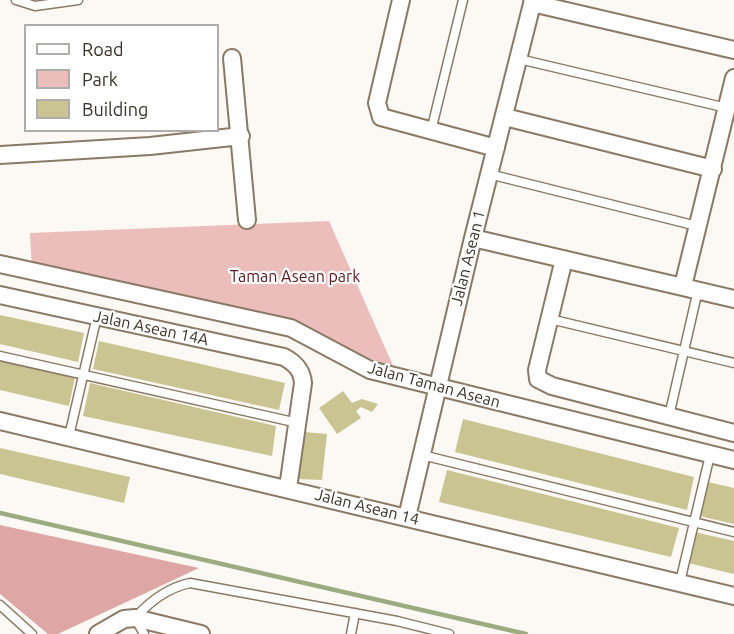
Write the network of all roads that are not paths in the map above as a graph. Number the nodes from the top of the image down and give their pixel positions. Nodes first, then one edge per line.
1 (16, 0) edge
2 (78, 0) edge
3 (401, 0) edge
4 (463, 0) edge
5 (533, 1) edge
6 (734, 50) edge
7 (232, 58) dead end
8 (519, 59) junction
9 (734, 78) edge
10 (727, 108) junction
11 (505, 117) junction
12 (431, 131) junction
13 (241, 136) junction
14 (496, 148) junction
15 (0, 155) edge
16 (712, 169) junction
17 (489, 174) junction
18 (247, 220) dead end
19 (697, 226) junction
20 (473, 238) junction
21 (564, 259) junction
22 (0, 264) edge
23 (690, 287) junction
24 (0, 295) edge
25 (734, 299) edge
26 (97, 316) junction
27 (550, 319) junction
28 (685, 350) junction
29 (0, 356) edge
30 (734, 363) edge
31 (83, 373) junction
32 (437, 387) junction
33 (669, 416) junction
34 (0, 420) edge
35 (299, 423) junction
36 (734, 433) edge
37 (69, 436) junction
38 (422, 455) junction
39 (710, 455) junction
40 (734, 460) edge
41 (288, 488) junction
42 (407, 518) junction
43 (694, 523) junction
44 (734, 532) edge
45 (680, 582) junction
46 (734, 596) edge
47 (0, 605) edge
48 (355, 613) junction
49 (135, 618) junction
50 (32, 634) edge
51 (98, 634) edge
52 (144, 634) edge
53 (201, 634) edge
54 (351, 634) edge
55 (449, 634) edge

1 - 2 lane
3 - 12 street
4 - 12 lane
5 - 6 street
5 - 8 street, Jalan Asean 1
7 - 13 street
8 - 10 lane
8 - 11 street, Jalan Asean 1
9 - 10 street
10 - 16 street
11 - 14 street, Jalan Asean 1
11 - 16 street
12 - 14 street
13 - 15 street
13 - 18 street
14 - 17 street, Jalan Asean 1
16 - 19 street
17 - 19 lane
17 - 20 street, Jalan Asean 1
19 - 23 street
20 - 21 street
20 - 32 street, Jalan Asean 1
21 - 23 street
21 - 27 street
22 - 32 street, Jalan Taman Asean
23 - 25 street
23 - 28 lane
24 - 26 street, Jalan Asean 14A
26 - 31 lane
26 - 35 street, Jalan Asean 14A
27 - 28 lane
27 - 33 street
28 - 30 lane
28 - 33 lane
29 - 31 lane
31 - 35 lane
31 - 37 lane
32 - 38 street, Jalan Asean 1
32 - 39 street, Jalan Taman Asean
33 - 36 street
34 - 37 street, Jalan Asean 14
35 - 41 street
37 - 41 street, Jalan Asean 14
38 - 42 street, Jalan Asean 1
38 - 43 lane
39 - 40 street, Jalan Taman Asean
39 - 43 lane
41 - 42 street, Jalan Asean 14
42 - 45 street, Jalan Asean 14
43 - 44 lane
43 - 45 lane
45 - 46 street, Jalan Asean 14
47 - 50 lane
48 - 49 lane
48 - 54 lane
48 - 55 lane
49 - 51 street
49 - 52 lane
49 - 53 street

